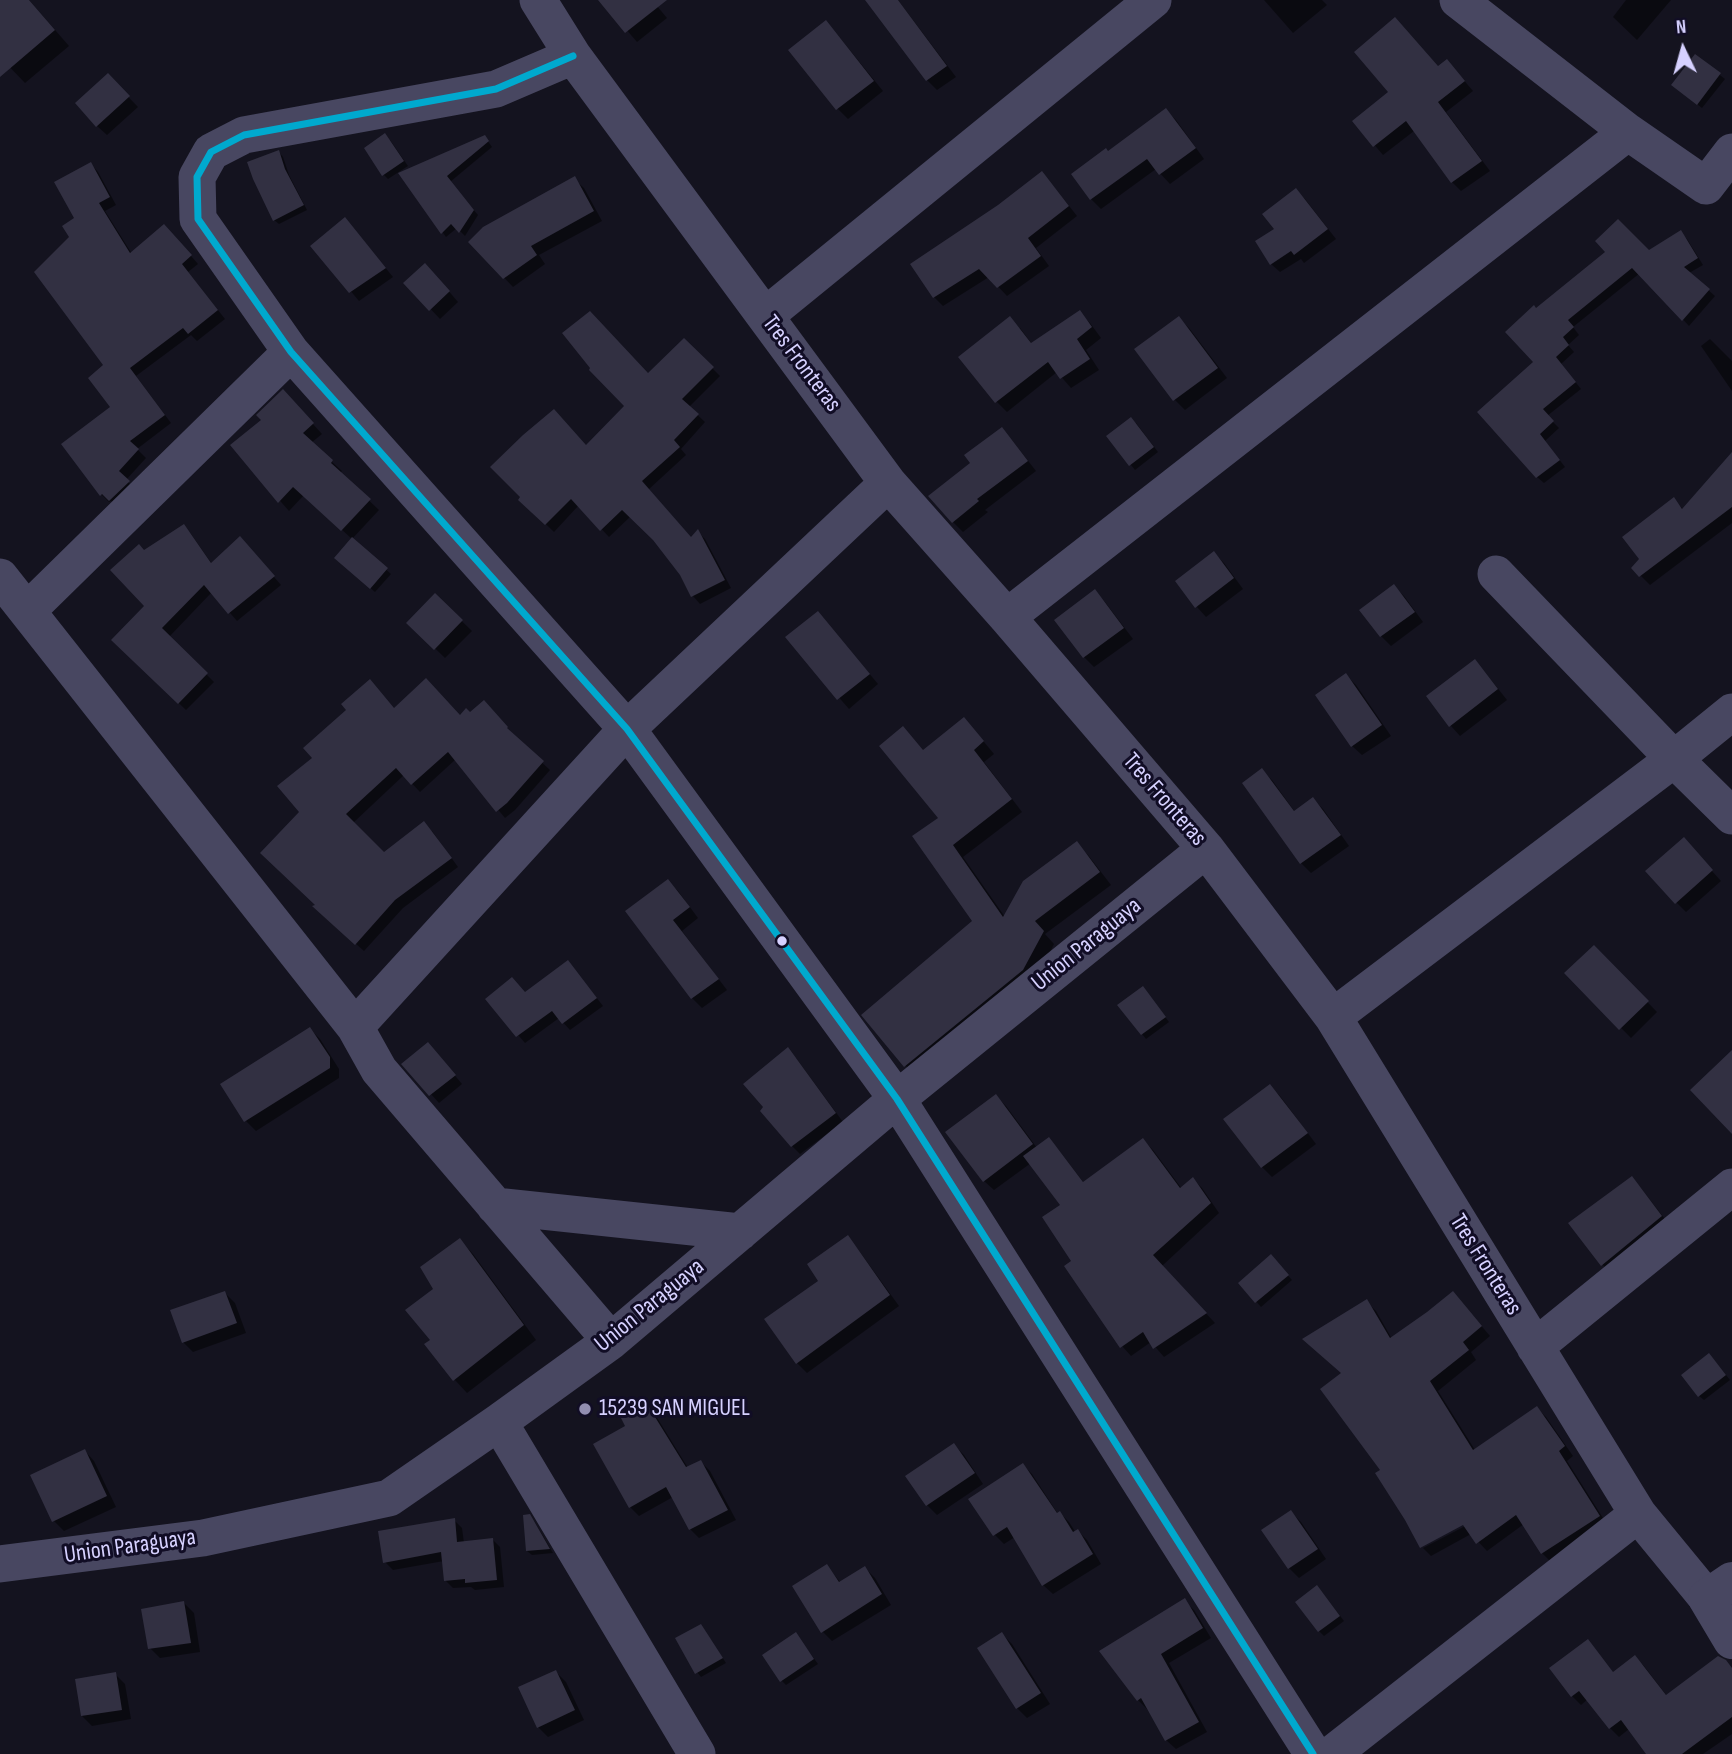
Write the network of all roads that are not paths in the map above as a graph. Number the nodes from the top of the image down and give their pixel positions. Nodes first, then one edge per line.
1 (538, 0) edge
2 (1153, 0) edge
3 (1458, 0) edge
4 (573, 56) junction
5 (1628, 132) junction
6 (1732, 152) edge
7 (765, 316) junction
8 (291, 352) junction
9 (888, 483) junction
10 (1496, 574) dead end
11 (0, 577) edge
12 (27, 611) junction
13 (1007, 617) junction
14 (1732, 712) edge
15 (627, 729) junction
16 (1674, 759) junction
17 (1732, 816) edge
18 (1206, 849) junction
19 (1333, 1017) junction
20 (355, 1027) junction
21 (897, 1099) junction
22 (1732, 1188) edge
23 (495, 1206) junction
24 (740, 1232) junction
25 (611, 1341) junction
26 (1535, 1347) junction
27 (499, 1422) junction
28 (1638, 1514) junction
29 (0, 1564) edge
30 (1720, 1590) edge
31 (1732, 1640) edge
32 (697, 1754) edge
33 (1313, 1754) edge
34 (1332, 1754) edge

1 - 4 street, Tres Fronteras
2 - 7 street
3 - 5 street
4 - 7 street, Tres Fronteras
4 - 8 street
5 - 6 street
5 - 13 street
7 - 9 street, Tres Fronteras
8 - 12 street
8 - 15 street
9 - 13 street, Tres Fronteras
9 - 15 street
10 - 16 street
11 - 12 street
12 - 20 street
13 - 18 street, Tres Fronteras
14 - 16 street
15 - 20 street
15 - 21 street
16 - 17 street
16 - 19 street
18 - 19 street, Tres Fronteras
18 - 21 street, Union Paraguaya
19 - 26 street, Tres Fronteras
20 - 23 street
21 - 24 street, Union Paraguaya
21 - 33 street
22 - 26 street
23 - 24 street
23 - 25 street
24 - 25 street, Union Paraguaya
25 - 27 street, Union Paraguaya
26 - 28 street, Tres Fronteras
27 - 29 street, Union Paraguaya
27 - 32 street
28 - 30 street, Tres Fronteras
28 - 34 street
30 - 31 street, Tres Fronteras

